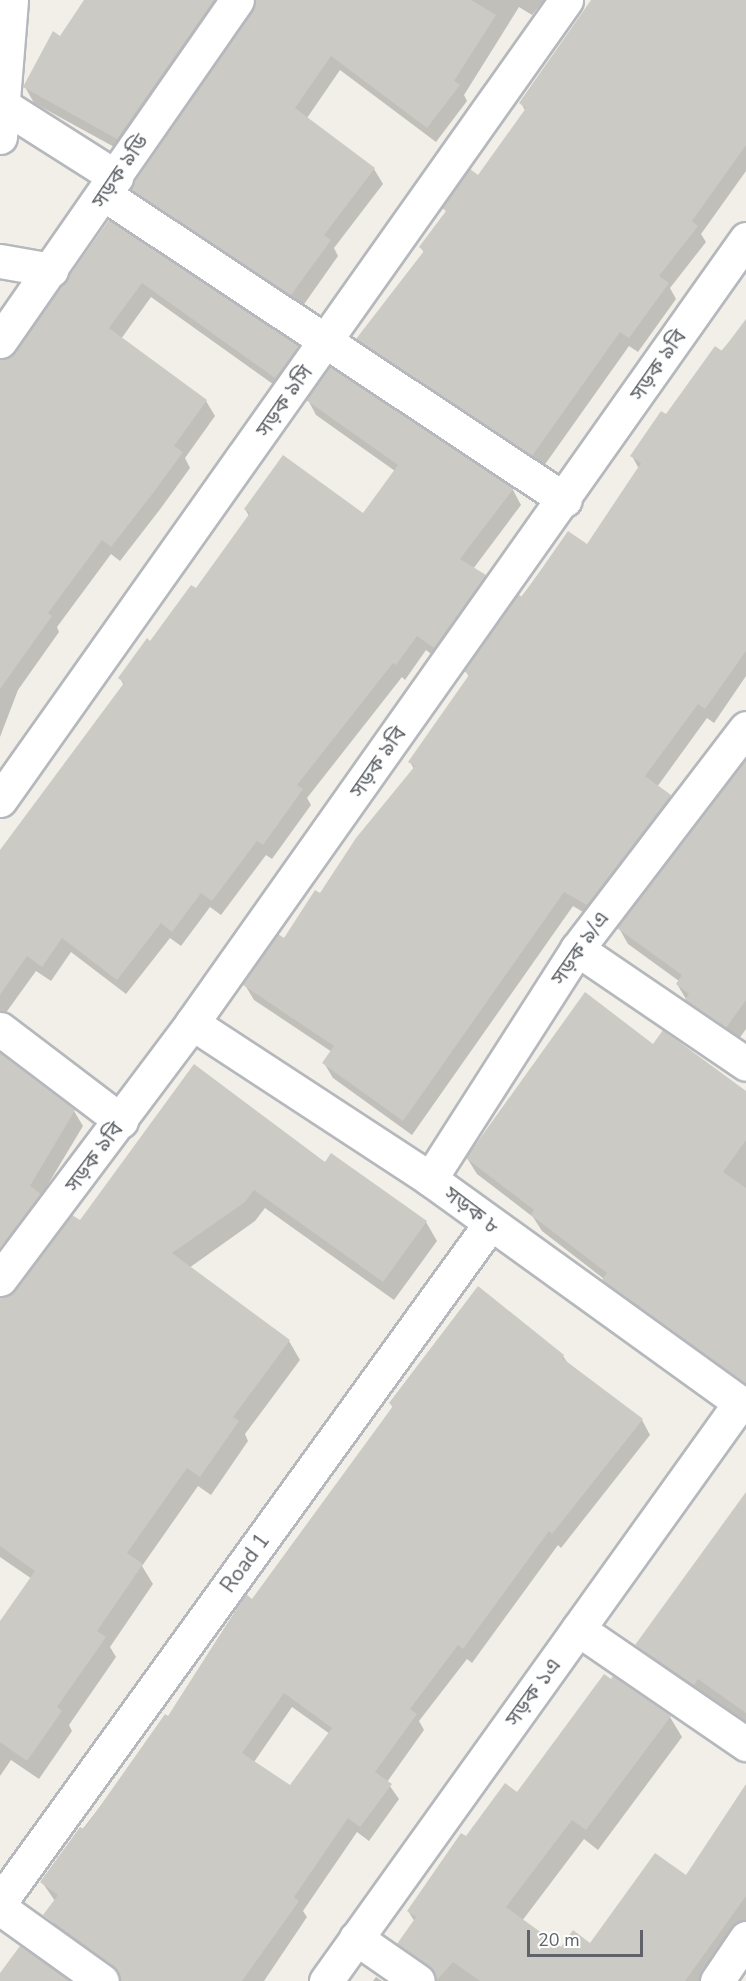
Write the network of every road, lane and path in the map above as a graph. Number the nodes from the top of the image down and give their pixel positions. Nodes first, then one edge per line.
1 (11, 0) edge
2 (237, 0) edge
3 (566, 0) edge
4 (2, 122) edge
5 (110, 186) junction
6 (746, 238) edge
7 (0, 261) edge
8 (51, 270) junction
9 (327, 340) junction
10 (0, 341) edge
11 (565, 500) junction
12 (746, 728) edge
13 (0, 800) edge
14 (577, 949) junction
15 (192, 1023) junction
16 (0, 1029) edge
17 (746, 1064) edge
18 (121, 1121) junction
19 (430, 1179) junction
20 (490, 1224) junction
21 (0, 1279) edge
22 (743, 1405) edge
23 (578, 1629) junction
24 (746, 1744) edge
25 (0, 1902) edge
26 (0, 1908) edge
27 (356, 1938) junction
28 (746, 1938) edge
29 (102, 1981) edge
30 (326, 1981) edge
31 (418, 1981) edge
32 (717, 1981) edge

1 - 4 street
2 - 5 street, সড়ক ৯ডি
3 - 9 street, সড়ক ৯সি
4 - 5 street
5 - 8 street, সড়ক ৯ডি
5 - 9 street
6 - 11 street, সড়ক ৯বি
7 - 8 street
8 - 10 street, সড়ক ৯ডি
9 - 11 street
9 - 13 street, সড়ক ৯সি
11 - 15 street, সড়ক ৯বি
12 - 14 street, সড়ক ৯/এ
14 - 17 street
14 - 19 street, সড়ক ৯/এ
15 - 18 street, সড়ক ৯বি
15 - 19 street, সড়ক ৮
16 - 18 street
18 - 21 street, সড়ক ৯বি
19 - 20 street, সড়ক ৮
20 - 22 street, সড়ক ৮
20 - 25 street, Road 1
22 - 23 street, সড়ক ১এ
23 - 24 street
23 - 27 street, সড়ক ১এ
26 - 29 street
27 - 30 street, সড়ক ১এ
27 - 31 street
28 - 32 street

